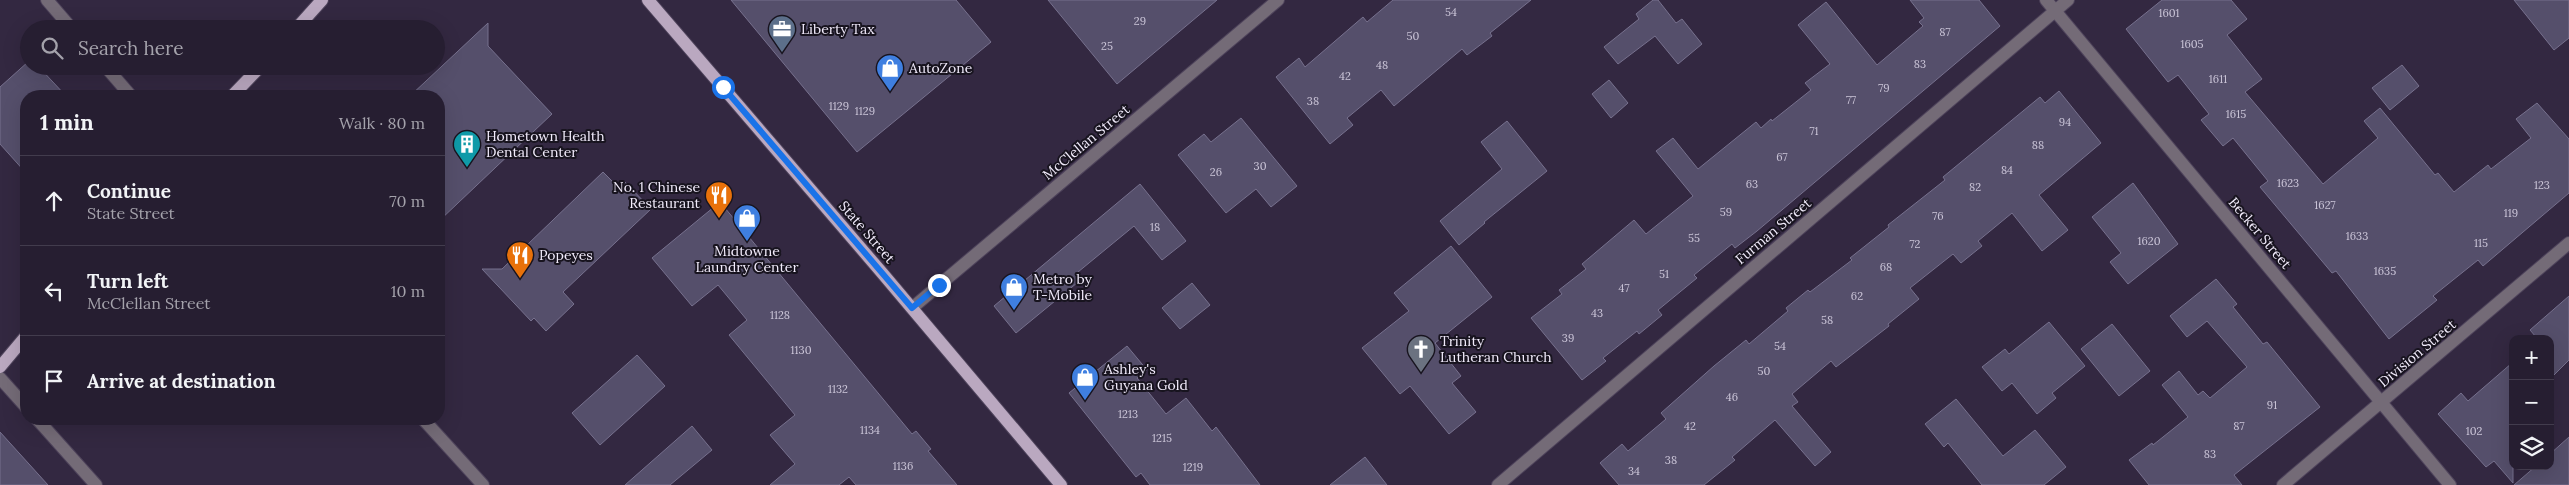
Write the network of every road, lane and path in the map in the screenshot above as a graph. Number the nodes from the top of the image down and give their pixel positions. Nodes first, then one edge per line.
1 (47, 0) edge
2 (322, 0) edge
3 (648, 0) edge
4 (1278, 0) edge
5 (2046, 0) edge
6 (2068, 0) edge
7 (2055, 11) junction
8 (64, 20) edge
9 (304, 20) edge
10 (113, 75) edge
11 (252, 75) edge
12 (126, 90) edge
13 (238, 90) edge
14 (2569, 243) edge
15 (912, 308) junction
16 (20, 343) edge
17 (0, 367) edge
18 (0, 378) edge
19 (20, 400) edge
20 (2381, 402) junction
21 (42, 425) edge
22 (428, 425) edge
23 (96, 485) edge
24 (483, 485) edge
25 (1061, 485) edge
26 (1498, 485) edge
27 (2283, 485) edge
28 (2450, 485) edge

1 - 8 street
2 - 9 main road
3 - 15 main road, State Street
4 - 15 street, McClellan Street
5 - 7 street, Becker Street
6 - 7 street, Furman Street
7 - 20 street, Becker Street
7 - 26 street, Furman Street
10 - 12 street
11 - 13 main road
14 - 20 street, Division Street
15 - 25 main road, State Street
16 - 17 main road
18 - 19 street
20 - 27 street, Division Street
20 - 28 street, Becker Street
21 - 23 street
22 - 24 street

